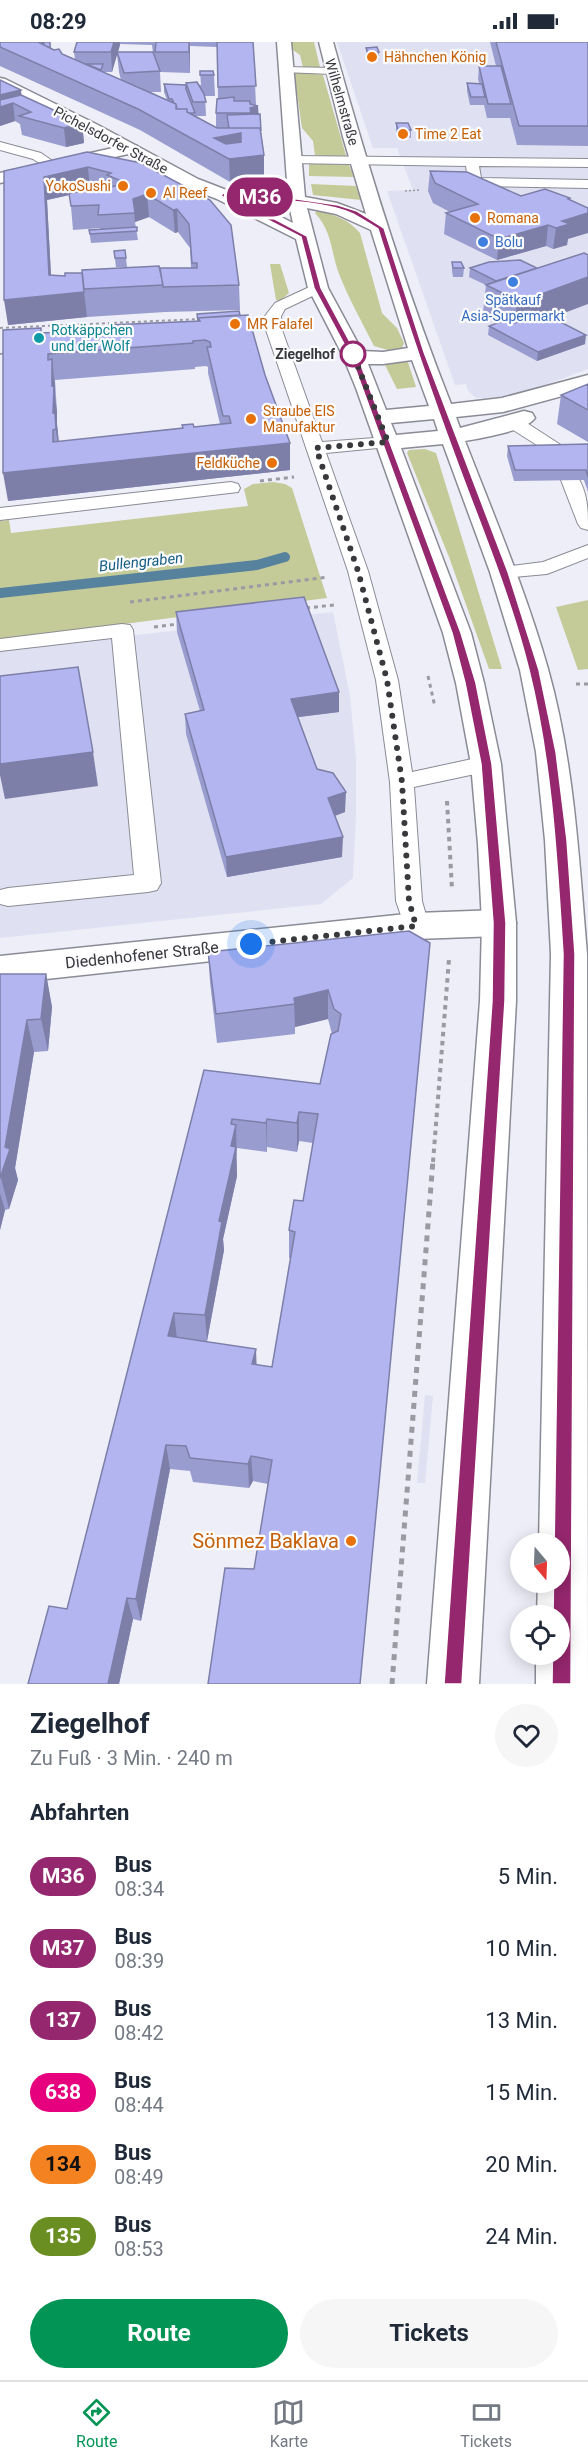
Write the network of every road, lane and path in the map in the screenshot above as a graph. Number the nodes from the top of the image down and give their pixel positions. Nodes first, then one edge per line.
1 (284, 42) edge
2 (326, 42) edge
3 (286, 70) junction
4 (332, 71) junction
5 (0, 82) edge
6 (0, 146) edge
7 (484, 147) dead end
8 (131, 149) junction
9 (294, 160) junction
10 (359, 161) junction
11 (471, 161) junction
12 (489, 161) junction
13 (588, 163) edge
14 (55, 166) junction
15 (0, 178) edge
16 (588, 184) edge
17 (223, 195) junction
18 (297, 201) junction
19 (380, 228) junction
20 (304, 236) junction
21 (318, 288) junction
22 (273, 316) junction
23 (0, 328) edge
24 (420, 352) junction
25 (12, 353) edge
26 (0, 354) edge
27 (355, 357) junction
28 (588, 382) edge
29 (588, 388) edge
30 (444, 413) junction
31 (378, 418) junction
32 (513, 422) junction
33 (453, 438) junction
34 (388, 442) junction
35 (316, 448) junction
36 (560, 455) edge
37 (297, 476) dead end
38 (570, 480) edge
39 (231, 488) joint
40 (0, 514) edge
41 (588, 524) edge
42 (588, 551) edge
43 (503, 572) junction
44 (328, 577) dead end
45 (129, 602) dead end
46 (335, 605) dead end
47 (299, 609) edge
48 (181, 623) edge
49 (122, 630) junction
50 (0, 645) edge
51 (426, 666) dead end
52 (576, 684) dead end
53 (588, 684) edge
54 (436, 711) dead end
55 (486, 764) junction
56 (402, 782) junction
57 (446, 793) dead end
58 (451, 872) dead end
59 (8, 897) dead end
60 (500, 923) junction
61 (416, 926) junction
62 (448, 965) dead end
63 (0, 970) edge
64 (392, 1684) edge
65 (453, 1684) edge
66 (562, 1684) edge

1 - 3 main road
2 - 4 main road, Wilhelmstraße
3 - 4 lane
3 - 9 main road
4 - 10 main road, Wilhelmstraße
5 - 8 main road, Pichelsdorfer Straße
6 - 14 lane
7 - 12 lane
8 - 14 main road
8 - 17 main road, Pichelsdorfer Straße
9 - 10 lane, Wilhelmstraße
9 - 18 main road
10 - 11 lane
10 - 19 main road, Wilhelmstraße
11 - 12 lane
11 - 16 lane
12 - 13 lane
14 - 15 main road
17 - 18 main road, Pichelsdorfer Straße
17 - 20 main road, Pichelsdorfer Straße
18 - 19 main road, Pichelsdorfer Straße
18 - 20 main road
19 - 24 main road, Wilhelmstraße
20 - 21 main road
21 - 22 lane
21 - 27 main road
22 - 23 path
22 - 35 lane
24 - 27 main road
24 - 30 main road, Wilhelmstraße
25 - 26 path
27 - 31 main road
28 - 30 main road
29 - 32 main road
30 - 31 main road
30 - 33 main road, Wilhelmstraße
31 - 34 main road
32 - 33 main road
32 - 36 lane
33 - 34 main road
33 - 43 main road, Wilhelmstraße
34 - 35 lane
34 - 55 main road
35 - 56 lane
37 - 39 path
38 - 41 lane
39 - 40 lane
42 - 43 lane
43 - 66 main road, Wilhelmstraße
44 - 45 path
46 - 47 path
48 - 49 path
49 - 50 lane
49 - 59 lane
51 - 54 path
52 - 53 path
55 - 56 lane
55 - 60 main road
56 - 61 lane
57 - 58 path
60 - 61 main road, Diedenhofener Straße
60 - 65 main road
61 - 63 main road, Diedenhofener Straße
62 - 64 path

